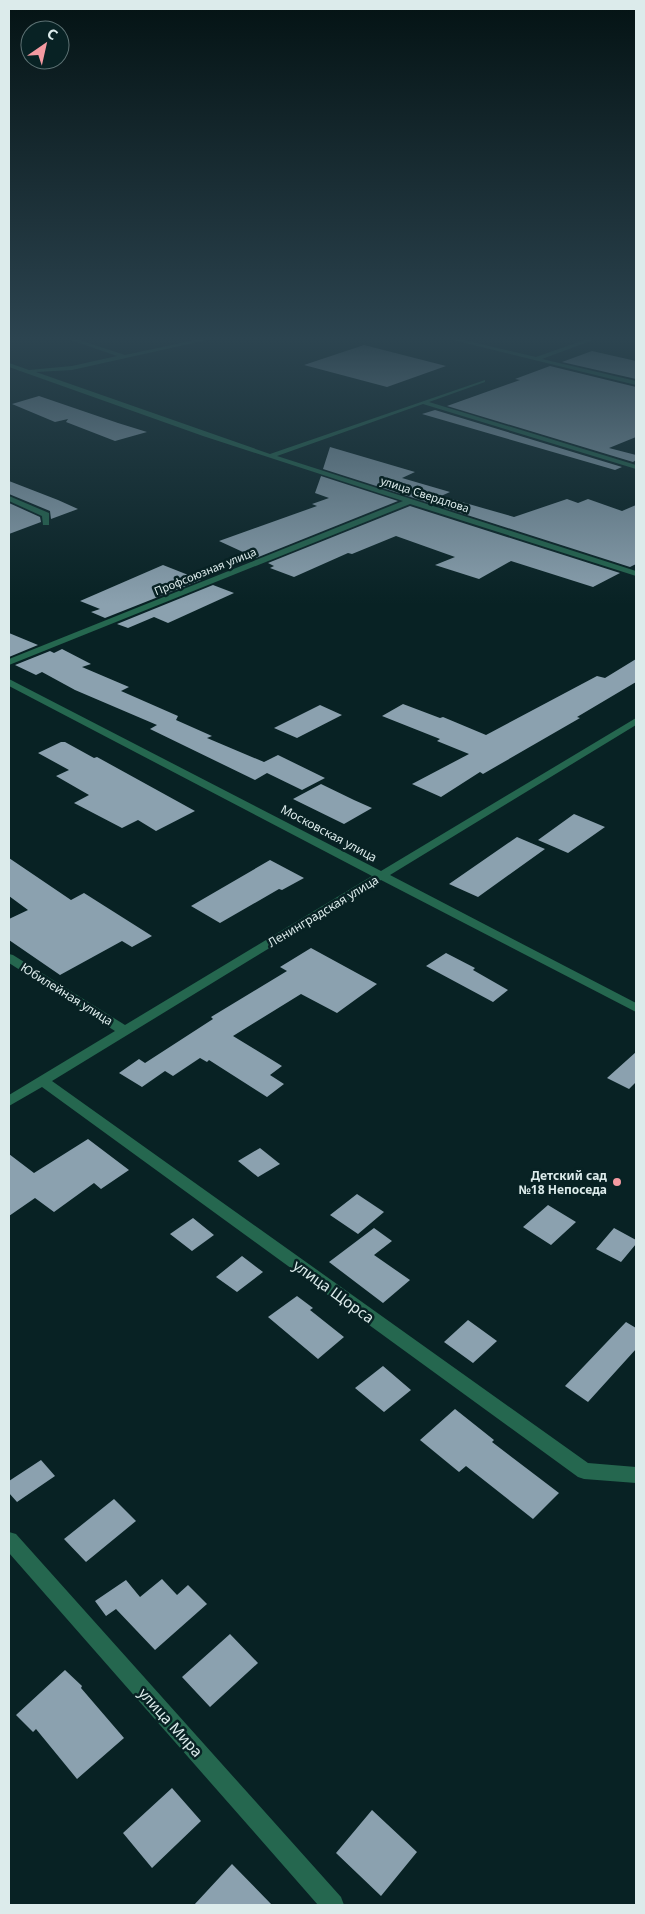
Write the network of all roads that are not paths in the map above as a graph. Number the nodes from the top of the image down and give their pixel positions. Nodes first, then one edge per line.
1 (178, 426) edge
2 (354, 426) edge
3 (502, 426) edge
4 (270, 456) junction
5 (636, 467) edge
6 (9, 498) edge
7 (410, 501) junction
8 (46, 523) dead end
9 (636, 574) edge
10 (9, 662) edge
11 (9, 682) edge
12 (636, 721) edge
13 (381, 876) junction
14 (9, 958) edge
15 (636, 1008) edge
16 (125, 1031) junction
17 (42, 1081) junction
18 (9, 1101) edge
19 (636, 1475) edge
20 (9, 1540) edge
21 (333, 1905) edge

1 - 4 street, улица Свердлова
2 - 4 street
3 - 5 street
4 - 7 street, улица Свердлова
6 - 8 street
7 - 9 street, улица Свердлова
7 - 10 street, Профсоюзная улица
11 - 13 street, Московская улица
12 - 13 street, Ленинградская улица
13 - 15 street, Московская улица
13 - 16 street, Ленинградская улица
14 - 16 street, Юбилейная улица
16 - 17 street, Ленинградская улица
17 - 18 street, Ленинградская улица
17 - 19 street, улица Щорса
20 - 21 street, улица Мира

